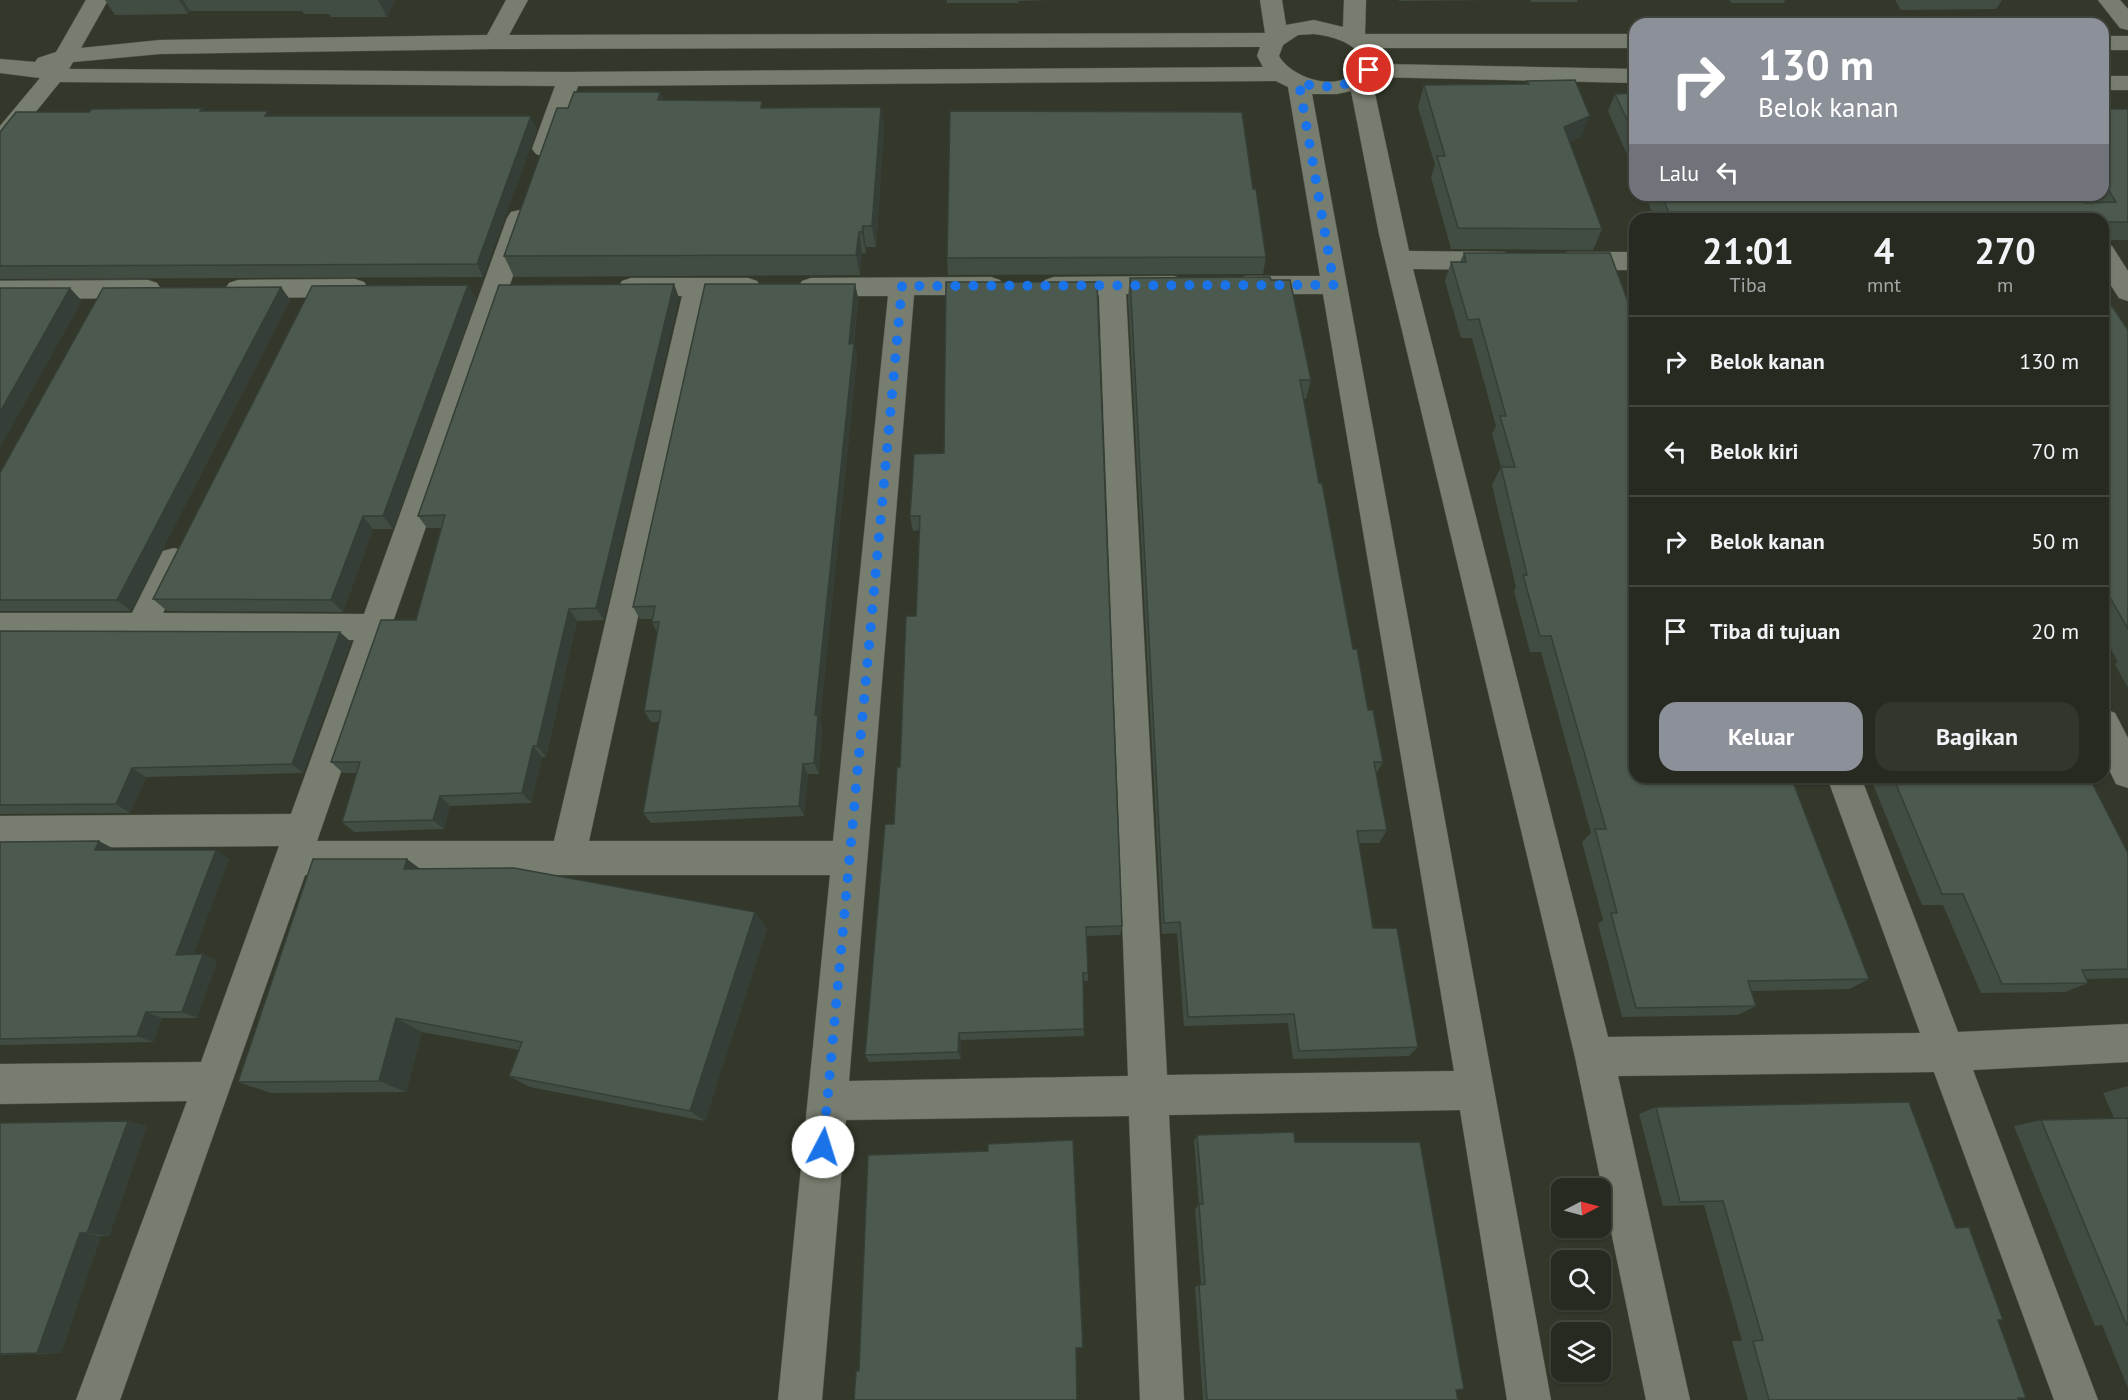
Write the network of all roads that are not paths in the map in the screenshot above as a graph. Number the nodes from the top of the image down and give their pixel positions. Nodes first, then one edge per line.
1 (97, 0) edge
2 (517, 0) edge
3 (1271, 0) edge
4 (1355, 0) edge
5 (2109, 0) edge
6 (2128, 24) edge
7 (1276, 38) junction
8 (1357, 39) junction
9 (1629, 41) edge
10 (494, 42) junction
11 (2109, 43) edge
12 (2128, 43) edge
13 (0, 66) edge
14 (60, 66) junction
15 (1364, 75) junction
16 (1629, 76) edge
17 (1289, 78) junction
18 (569, 79) junction
19 (2109, 83) edge
20 (2128, 83) edge
21 (0, 141) edge
22 (1399, 260) junction
23 (1629, 261) edge
24 (1334, 285) junction
25 (902, 286) junction
26 (1112, 286) junction
27 (602, 287) edge
28 (697, 287) junction
29 (312, 288) junction
30 (380, 288) edge
31 (105, 289) junction
32 (174, 289) edge
33 (208, 289) edge
34 (0, 290) edge
35 (88, 319) edge
36 (296, 320) edge
37 (189, 531) edge
38 (0, 626) edge
39 (141, 626) junction
40 (375, 627) junction
41 (2109, 735) edge
42 (2128, 773) edge
43 (1846, 783) edge
44 (0, 832) edge
45 (298, 844) junction
46 (568, 858) junction
47 (850, 858) junction
48 (2128, 1043) edge
49 (1945, 1052) junction
50 (1594, 1057) junction
51 (214, 1081) junction
52 (0, 1084) edge
53 (1477, 1090) junction
54 (1148, 1095) junction
55 (827, 1101) junction
56 (98, 1400) edge
57 (800, 1400) edge
58 (1162, 1400) edge
59 (1530, 1400) edge
60 (1668, 1400) edge
61 (2076, 1400) edge

1 - 14 street
2 - 10 street
3 - 7 street
4 - 8 street
5 - 6 street
7 - 8 street
7 - 10 street
7 - 17 street
8 - 9 street
8 - 15 street
10 - 14 street
11 - 12 street
13 - 14 street
14 - 18 street
14 - 21 street
15 - 16 street
15 - 17 street
15 - 22 street
17 - 18 street
17 - 24 street
18 - 40 street
19 - 20 street
22 - 23 street
22 - 50 street
24 - 26 street
24 - 53 street
25 - 26 street
25 - 28 street
25 - 47 street
26 - 54 street
27 - 28 street
28 - 46 street
29 - 30 street
29 - 33 street
29 - 36 street
31 - 32 street
31 - 34 street
31 - 35 street
37 - 39 street
38 - 39 street
39 - 40 street
40 - 45 street
41 - 42 street
43 - 49 street
44 - 45 street
45 - 46 street
45 - 51 street
46 - 47 street
47 - 55 street
48 - 49 street
49 - 50 street
49 - 61 street
50 - 60 street
51 - 52 street
51 - 56 street
53 - 54 street
53 - 59 street
54 - 55 street
54 - 58 street
55 - 57 street

